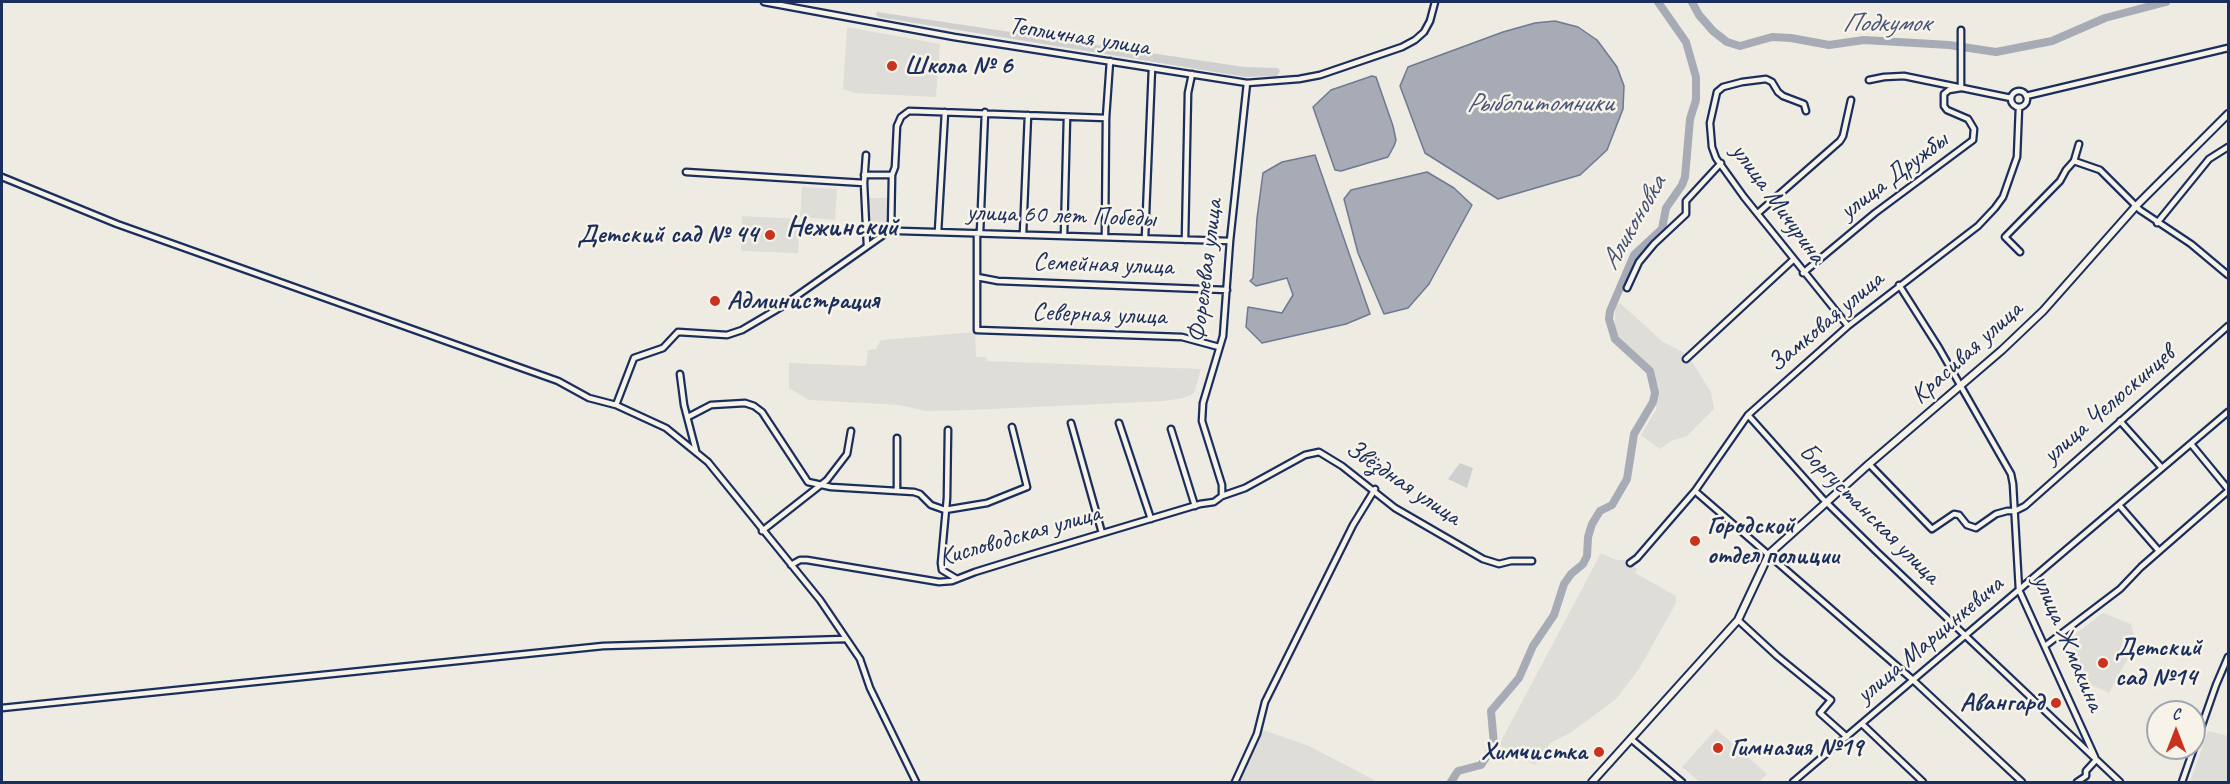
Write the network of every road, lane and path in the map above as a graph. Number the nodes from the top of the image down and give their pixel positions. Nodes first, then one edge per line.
1 (764, 2) edge
2 (1435, 2) edge
3 (1961, 30) dead end
4 (2229, 48) edge
5 (1110, 61) junction
6 (1152, 68) junction
7 (1192, 74) junction
8 (1869, 80) dead end
9 (1247, 82) junction
10 (1961, 88) junction
11 (2026, 96) junction
12 (2011, 98) junction
13 (1851, 100) dead end
14 (2019, 107) junction
15 (1806, 111) dead end
16 (945, 112) junction
17 (985, 112) junction
18 (2229, 114) edge
19 (1028, 115) junction
20 (1067, 117) junction
21 (1107, 118) junction
22 (2079, 144) dead end
23 (2229, 147) edge
24 (866, 155) dead end
25 (2074, 161) junction
26 (1721, 164) junction
27 (687, 172) dead end
28 (864, 175) junction
29 (892, 175) junction
30 (2, 177) edge
31 (864, 183) junction
32 (2136, 206) junction
33 (1758, 213) junction
34 (2157, 223) junction
35 (867, 230) junction
36 (890, 231) junction
37 (938, 232) junction
38 (979, 233) junction
39 (1023, 234) junction
40 (1064, 236) junction
41 (1105, 237) junction
42 (1145, 238) junction
43 (1185, 240) junction
44 (1230, 242) junction
45 (867, 246) junction
46 (2020, 252) dead end
47 (1794, 259) junction
48 (1803, 273) junction
49 (2229, 275) edge
50 (977, 277) junction
51 (1899, 285) junction
52 (1627, 288) dead end
53 (1227, 290) junction
54 (1848, 326) junction
55 (2229, 326) edge
56 (1219, 347) junction
57 (1686, 358) dead end
58 (680, 375) dead end
59 (1960, 387) junction
60 (616, 405) junction
61 (2229, 412) edge
62 (1748, 416) junction
63 (688, 417) junction
64 (2120, 422) junction
65 (1071, 423) dead end
66 (1119, 423) dead end
67 (1012, 427) dead end
68 (1171, 429) dead end
69 (948, 430) dead end
70 (851, 431) dead end
71 (897, 438) dead end
72 (2191, 444) junction
73 (696, 452) junction
74 (1869, 464) junction
75 (2162, 468) junction
76 (820, 486) junction
77 (1375, 489) junction
78 (2229, 490) edge
79 (897, 491) junction
80 (1695, 491) junction
81 (1222, 496) junction
82 (1826, 502) junction
83 (2120, 505) junction
84 (1195, 506) junction
85 (945, 510) junction
86 (2015, 511) junction
87 (1151, 519) junction
88 (762, 531) junction
89 (1102, 533) junction
90 (2160, 551) junction
91 (1769, 554) junction
92 (1532, 561) dead end
93 (1630, 563) dead end
94 (791, 565) junction
95 (957, 579) junction
96 (2019, 590) junction
97 (1738, 620) junction
98 (1964, 636) junction
99 (845, 639) junction
100 (2045, 646) junction
101 (2229, 657) edge
102 (1913, 680) junction
103 (2, 708) edge
104 (1862, 724) junction
105 (1847, 737) junction
106 (1631, 739) junction
107 (2096, 760) junction
108 (1798, 778) junction
109 (916, 783) edge
110 (1235, 783) edge
111 (1592, 783) edge
112 (1682, 783) edge
113 (1793, 783) edge
114 (1803, 783) edge
115 (1923, 783) edge
116 (2022, 783) edge
117 (2077, 783) edge
118 (2120, 783) edge
119 (2182, 783) edge

1 - 5 street, Тепличная улица
2 - 9 street, Тепличная улица
3 - 10 street
4 - 11 street
5 - 6 street, Тепличная улица
5 - 21 street
6 - 7 street, Тепличная улица
6 - 42 street
7 - 9 street, Тепличная улица
7 - 43 street
8 - 10 street
9 - 44 street, Форелевая улица
10 - 12 street
10 - 48 street, улица Дружбы
11 - 12 street
11 - 14 street
12 - 14 street
13 - 33 street
14 - 51 street, Замковая улица
15 - 26 street, улица Мичурина
16 - 17 street
16 - 29 street
16 - 37 street
17 - 19 street
17 - 38 street
18 - 32 main road, Красивая улица
19 - 20 street
19 - 39 street
20 - 21 street
20 - 40 street
21 - 41 street
22 - 25 street
23 - 34 street
24 - 28 street
25 - 32 street
25 - 46 street
26 - 33 street, улица Мичурина
26 - 52 street
27 - 31 street
28 - 29 street
28 - 31 street
29 - 36 street
30 - 60 street
31 - 35 street
32 - 34 street
32 - 59 main road, Красивая улица
33 - 47 street, улица Мичурина
34 - 49 street
35 - 36 street, улица 60 лет Победы
35 - 45 street
36 - 37 street, улица 60 лет Победы
36 - 45 street
37 - 38 street, улица 60 лет Победы
38 - 39 street, улица 60 лет Победы
38 - 50 street
39 - 40 street, улица 60 лет Победы
40 - 41 street, улица 60 лет Победы
41 - 42 street, улица 60 лет Победы
42 - 43 street, улица 60 лет Победы
43 - 44 street, улица 60 лет Победы
44 - 53 street, Форелевая улица
45 - 60 street
47 - 48 street, улица Мичурина
47 - 57 street
48 - 54 street, улица Мичурина
50 - 53 street, Семейная улица
50 - 56 street, Северная улица
51 - 54 street, Замковая улица
51 - 59 street, улица Жмакина
53 - 56 street, Форелевая улица
54 - 62 street, Замковая улица
55 - 64 street, улица Челюскинцев
56 - 81 street, Форелевая улица
58 - 63 street
59 - 74 main road, Красивая улица
59 - 86 street, улица Жмакина
60 - 73 street
61 - 72 street, улица Марцинкевича
62 - 80 street, Замковая улица
62 - 82 street, Боргустанская улица
63 - 73 street
63 - 76 street
64 - 75 street
64 - 86 street, улица Челюскинцев
65 - 89 street
66 - 87 street
67 - 85 street
68 - 84 street
69 - 85 street
70 - 76 street
71 - 79 street
72 - 75 street, улица Марцинкевича
72 - 78 street
73 - 88 street
74 - 82 main road, Красивая улица
74 - 86 street, улица Челюскинцев
75 - 83 street, улица Марцинкевича
76 - 79 street
76 - 88 street
77 - 81 street, Звёздная улица
77 - 92 street, Звёздная улица
77 - 110 street
78 - 90 street
79 - 85 street
80 - 91 street
80 - 93 street, Замковая улица
81 - 84 street, Кисловодская улица
82 - 91 main road, Красивая улица
82 - 98 street, Боргустанская улица
83 - 90 street
83 - 96 street, улица Марцинкевича
84 - 87 street, Кисловодская улица
85 - 95 street
86 - 96 street, улица Жмакина
87 - 89 street, Кисловодская улица
88 - 94 street
89 - 95 street, Кисловодская улица
90 - 100 street
91 - 97 main road, Красивая улица
91 - 102 street
94 - 95 street, Кисловодская улица
94 - 99 street
96 - 98 street, улица Марцинкевича
96 - 100 street, улица Жмакина
97 - 105 street
97 - 106 main road, Красивая улица
98 - 102 street, улица Марцинкевича
98 - 107 street, Боргустанская улица
99 - 103 street
99 - 109 street
100 - 107 street, улица Жмакина
101 - 119 street
102 - 104 street, улица Марцинкевича
102 - 116 street
104 - 105 street, улица Марцинкевича
104 - 115 street
105 - 108 street, улица Марцинкевича
106 - 111 main road, Красивая улица
106 - 112 street
107 - 117 street
107 - 118 street, улица Жмакина
108 - 113 street, улица Марцинкевича
108 - 114 street

